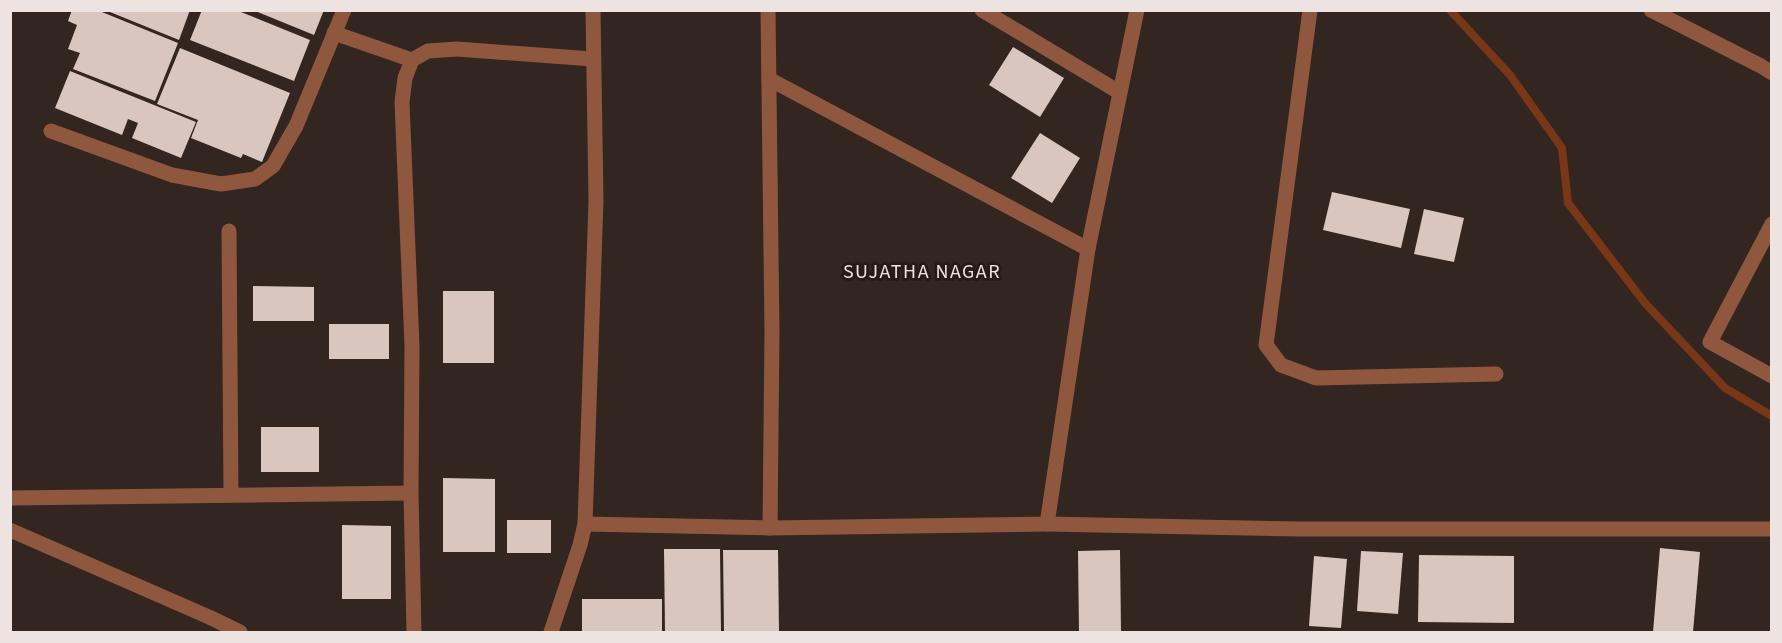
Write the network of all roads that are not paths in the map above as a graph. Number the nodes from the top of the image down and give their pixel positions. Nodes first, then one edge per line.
1 (344, 10) edge
2 (593, 10) edge
3 (768, 10) edge
4 (982, 10) edge
5 (1137, 10) edge
6 (1310, 10) edge
7 (1651, 10) edge
8 (333, 33) junction
9 (593, 59) junction
10 (412, 60) junction
11 (1772, 73) edge
12 (769, 79) junction
13 (1119, 92) junction
14 (51, 131) dead end
15 (1772, 225) edge
16 (229, 231) dead end
17 (1088, 249) junction
18 (1496, 374) dead end
19 (1772, 376) edge
20 (411, 493) junction
21 (231, 495) junction
22 (10, 498) edge
23 (585, 524) junction
24 (1047, 524) junction
25 (770, 528) junction
26 (1772, 529) edge
27 (10, 530) edge
28 (240, 633) edge
29 (414, 633) edge
30 (551, 633) edge

1 - 8 street
2 - 9 street
3 - 12 street
4 - 13 street
5 - 13 street
6 - 18 street
7 - 11 street
8 - 10 street
8 - 14 street
9 - 10 street
9 - 23 street
10 - 20 street
12 - 17 street
12 - 25 street
13 - 17 street
15 - 19 street
16 - 21 street
17 - 24 street
20 - 21 street
20 - 29 street
21 - 22 street
23 - 25 street
23 - 30 street
24 - 25 street
24 - 26 street
27 - 28 street

